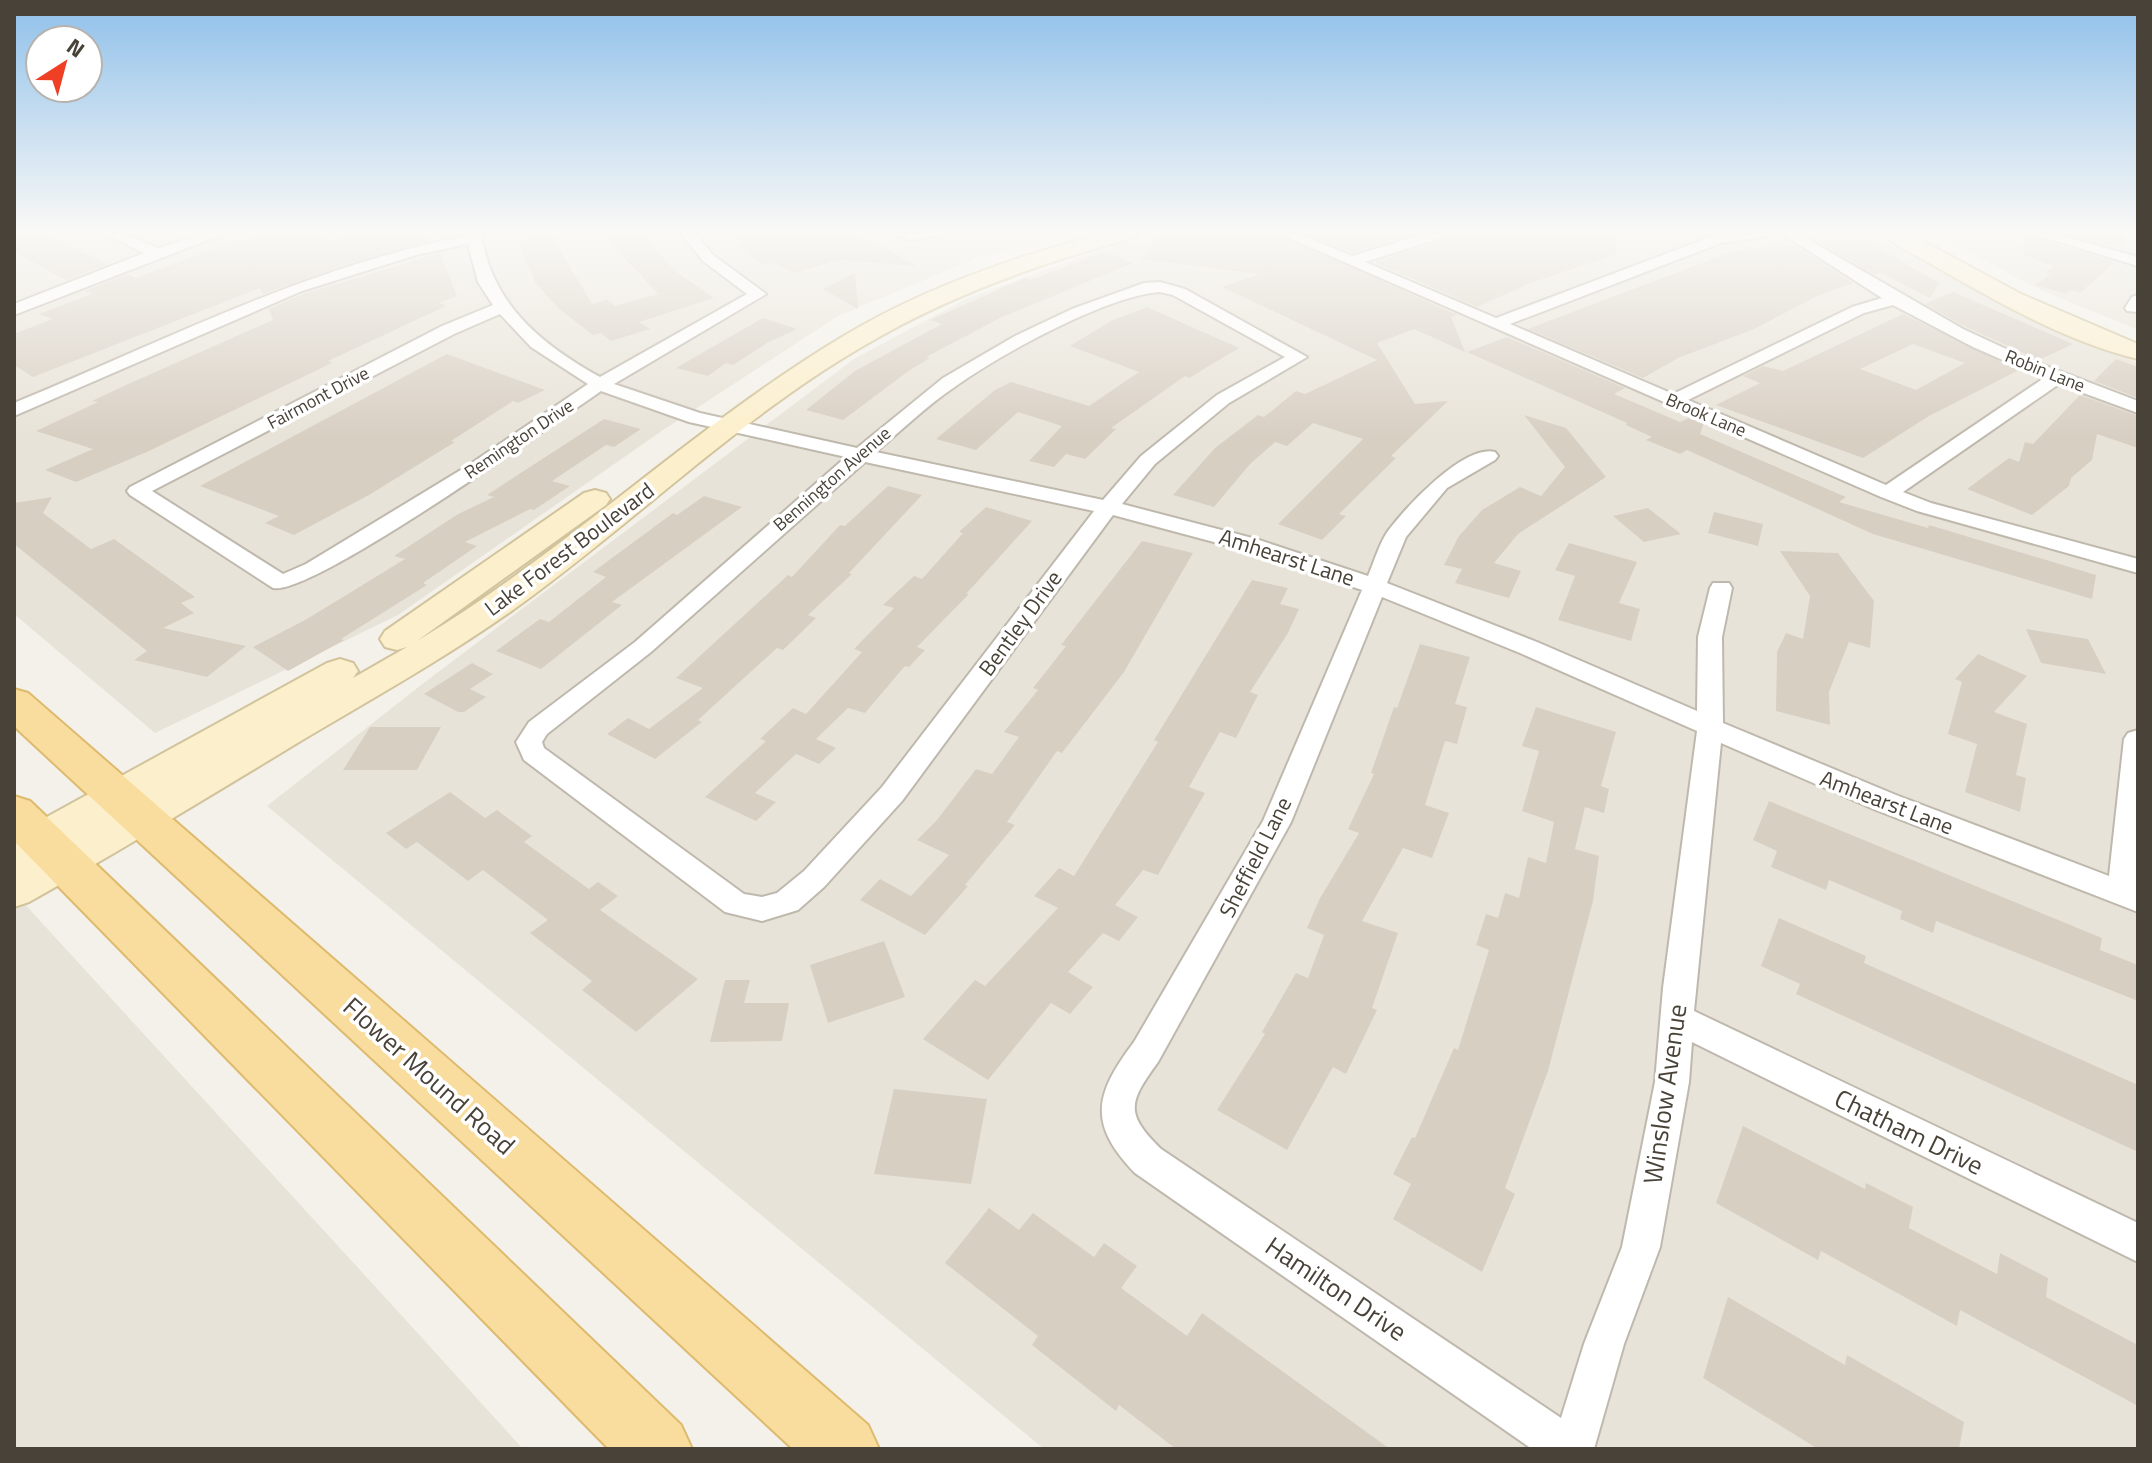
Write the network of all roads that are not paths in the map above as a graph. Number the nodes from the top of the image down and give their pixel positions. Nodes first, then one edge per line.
1 (36, 301) edge
2 (266, 301) edge
3 (496, 301) edge
4 (745, 301) edge
5 (937, 301) edge
6 (1107, 301) edge
7 (1196, 301) edge
8 (1447, 301) edge
9 (1554, 301) edge
10 (1887, 301) edge
11 (1899, 301) edge
12 (2018, 301) edge
13 (2048, 301) edge
14 (500, 308) junction
15 (14, 310) edge
16 (1497, 323) junction
17 (2138, 339) edge
18 (2138, 352) edge
19 (1298, 357) joint
20 (2056, 378) junction
21 (600, 384) junction
22 (1672, 401) junction
23 (2138, 407) edge
24 (14, 410) edge
25 (720, 422) junction
26 (859, 456) junction
27 (1488, 456) dead end
28 (1888, 493) junction
29 (1109, 507) junction
30 (2138, 566) edge
31 (281, 583) joint
32 (1374, 585) junction
33 (1721, 588) dead end
34 (14, 703) edge
35 (1710, 728) junction
36 (2137, 739) edge
37 (130, 807) junction
38 (34, 843) edge
39 (14, 890) edge
40 (2130, 896) edge
41 (762, 909) joint
42 (1679, 1020) junction
43 (1116, 1117) joint
44 (2138, 1243) edge
45 (657, 1449) edge
46 (844, 1449) edge
47 (1571, 1449) edge

1 - 15 street
2 - 24 street
3 - 14 street, Amhearst Lane
4 - 21 street, Remington Drive
5 - 25 street, Lake Forest Boulevard
6 - 26 street, Bennington Avenue
7 - 19 street, Bennington Avenue
8 - 16 street, Brook Lane
9 - 16 street
10 - 22 street
11 - 20 street, Robin Lane
12 - 18 street
13 - 17 street
14 - 21 street, Amhearst Lane
14 - 31 street, Fairmont Drive
16 - 22 street, Brook Lane
19 - 29 street, Bentley Drive
20 - 23 street, Robin Lane
20 - 28 street
21 - 25 street, Amhearst Lane
21 - 31 street, Remington Drive
22 - 28 street, Brook Lane
25 - 26 street, Amhearst Lane
25 - 37 street, Lake Forest Boulevard
26 - 29 street, Amhearst Lane
26 - 41 street, Bennington Avenue
27 - 32 street, Sheffield Lane
28 - 30 street, Brook Lane
29 - 32 street, Amhearst Lane
29 - 41 street, Bentley Drive
32 - 35 street, Amhearst Lane
32 - 43 street, Sheffield Lane
33 - 35 street, Winslow Avenue
34 - 37 main road, Flower Mound Road
35 - 40 street, Amhearst Lane
35 - 42 street, Winslow Avenue
36 - 40 street
37 - 38 street, Lake Forest Boulevard
37 - 46 main road, Flower Mound Road
38 - 39 street, Lake Forest Boulevard
38 - 45 main road
42 - 44 street, Chatham Drive
42 - 47 street, Winslow Avenue
43 - 47 street, Hamilton Drive

